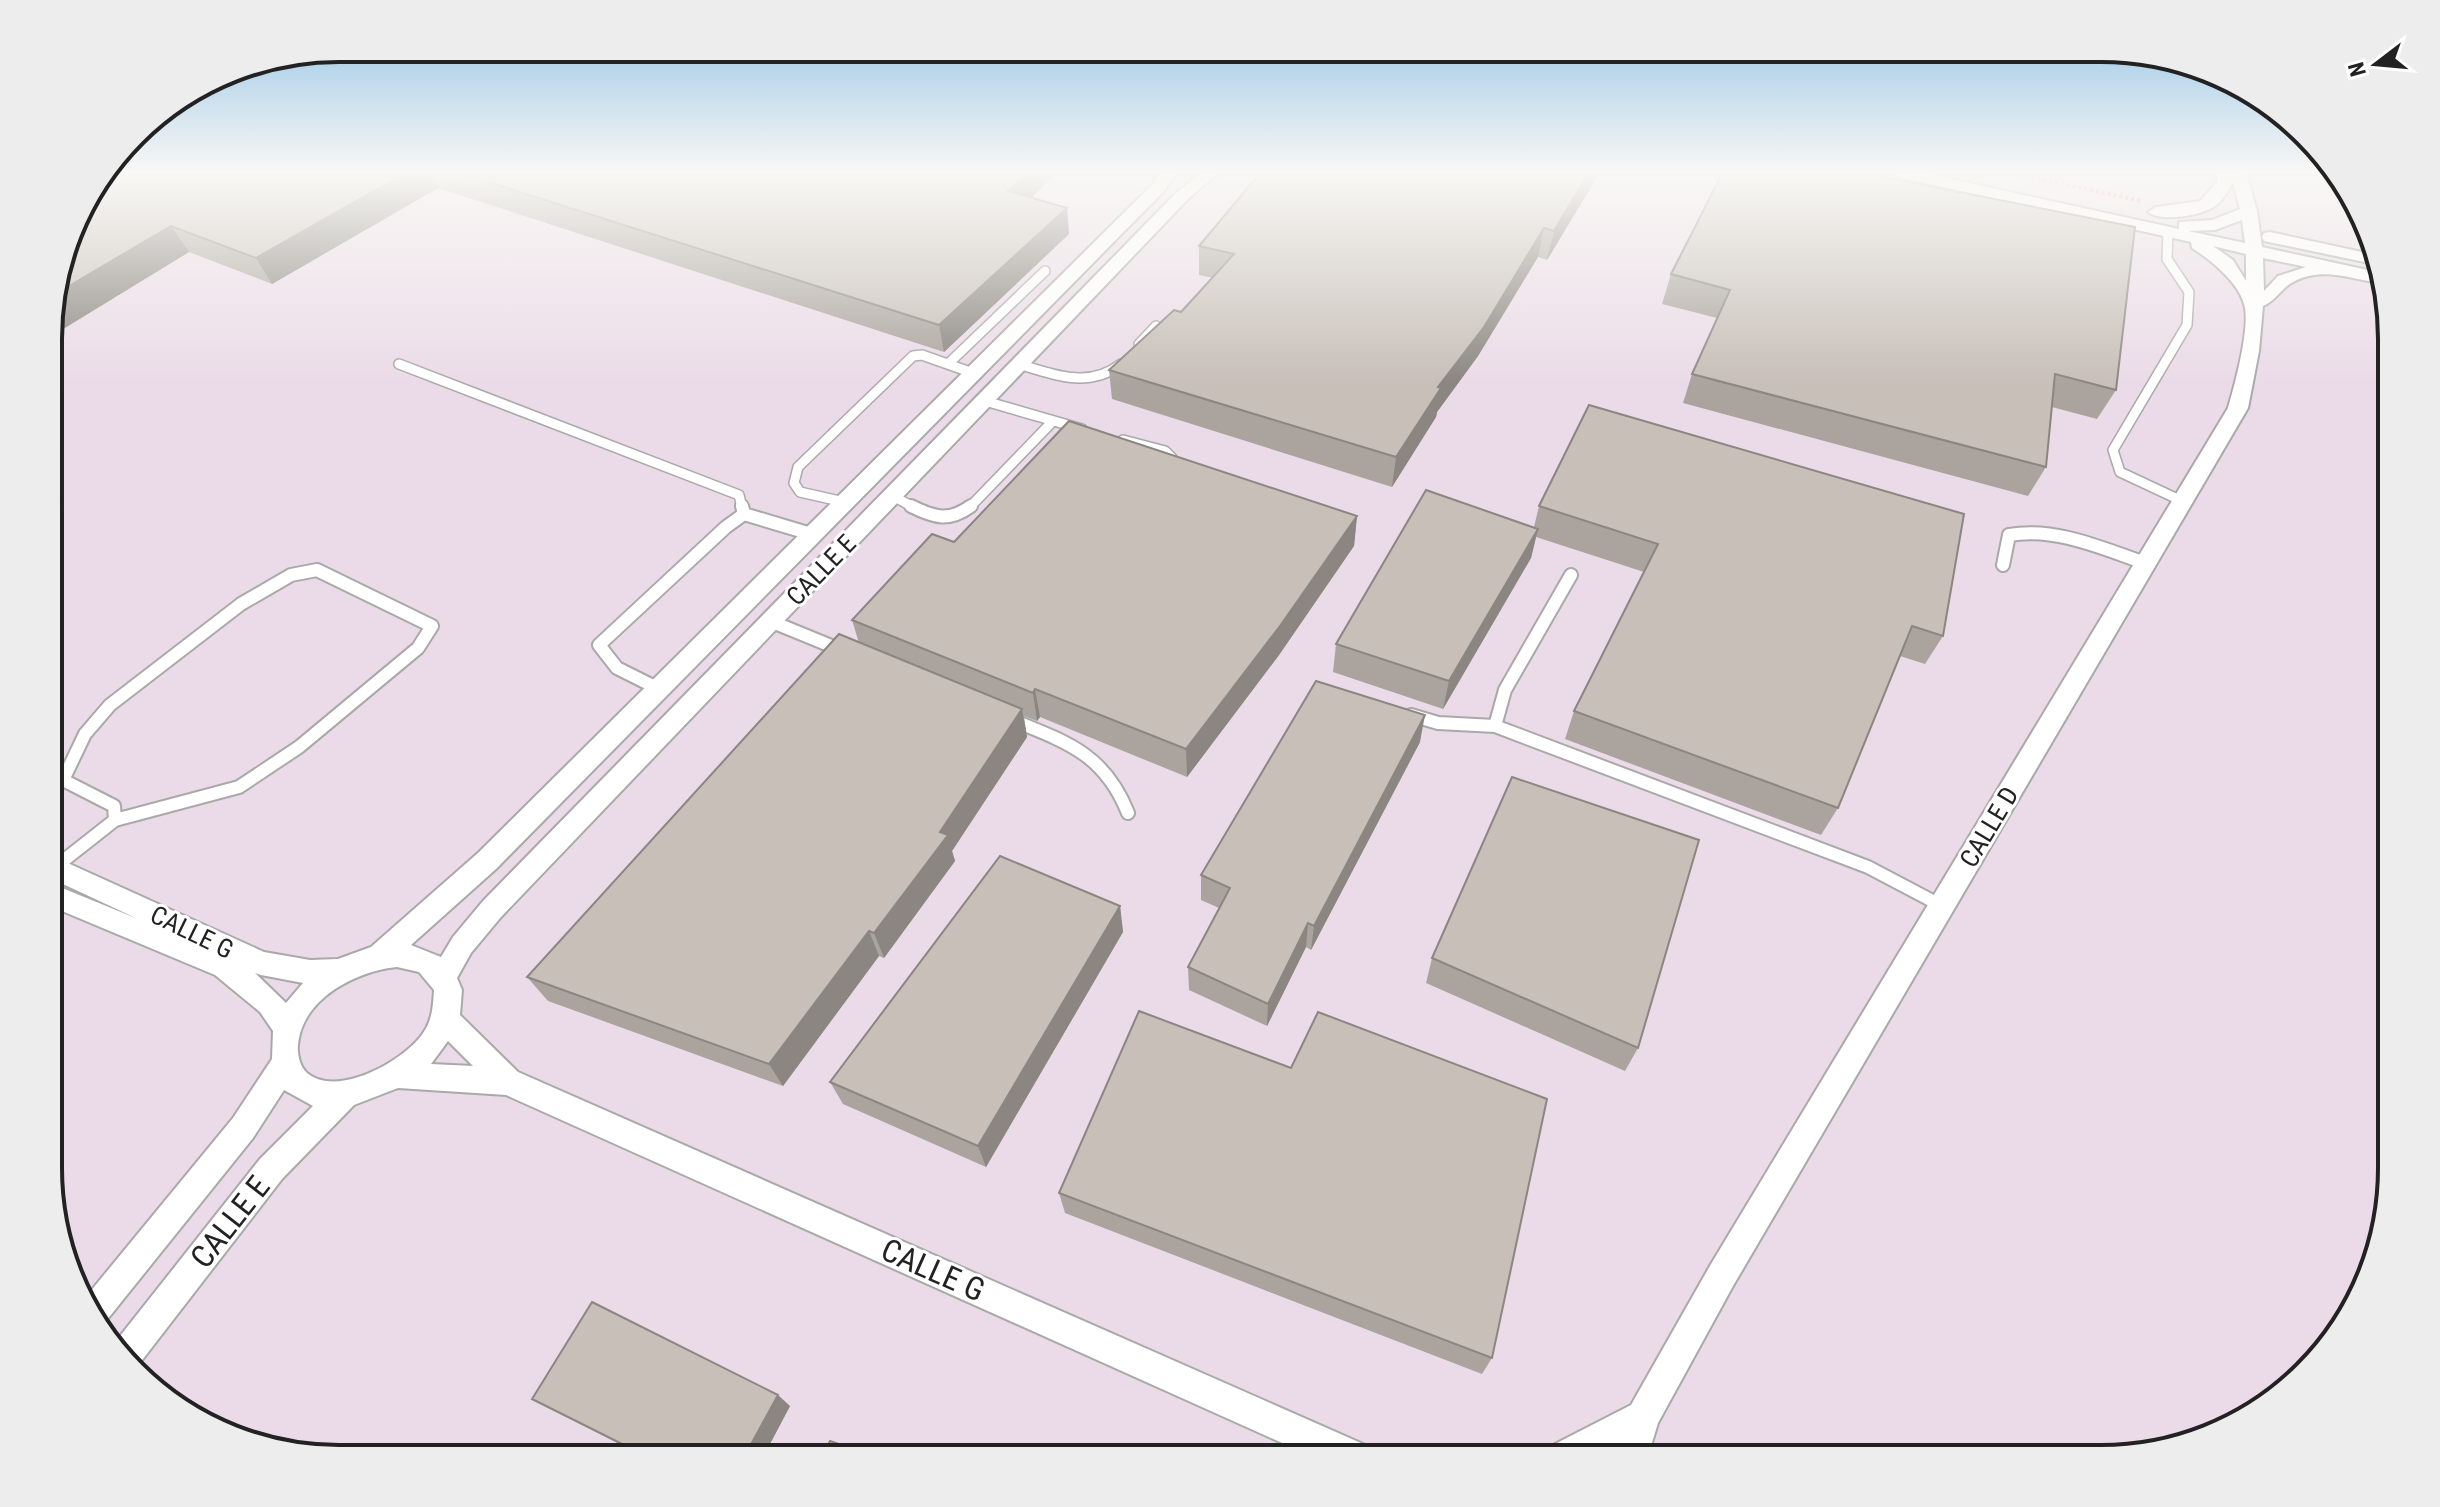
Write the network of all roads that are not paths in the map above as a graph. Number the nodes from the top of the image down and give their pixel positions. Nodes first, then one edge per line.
1 (1104, 242) edge
2 (1137, 242) edge
3 (2172, 242) edge
4 (2191, 242) edge
5 (2218, 242) edge
6 (2241, 242) edge
7 (2252, 242) edge
8 (2311, 242) edge
9 (2323, 248) junction
10 (2253, 250) junction
11 (2281, 257) junction
12 (2366, 257) edge
13 (2368, 265) edge
14 (2344, 271) junction
15 (2371, 276) edge
16 (1067, 279) junction
17 (2253, 304) junction
18 (1156, 326) edge
19 (399, 364) dead end
20 (948, 364) junction
21 (1019, 364) junction
22 (973, 373) junction
23 (985, 401) junction
24 (1053, 421) junction
25 (1095, 432) edge
26 (1109, 436) edge
27 (1168, 474) edge
28 (893, 496) junction
29 (2182, 501) junction
30 (844, 502) junction
31 (744, 514) junction
32 (811, 534) junction
33 (2145, 563) junction
34 (2003, 565) dead end
35 (1571, 575) dead end
36 (770, 621) junction
37 (858, 657) edge
38 (659, 689) junction
39 (1392, 710) edge
40 (991, 712) edge
41 (1495, 726) junction
42 (62, 773) edge
43 (62, 784) edge
44 (1128, 813) dead end
45 (115, 820) junction
46 (62, 867) edge
47 (62, 880) edge
48 (62, 881) edge
49 (1942, 906) junction
50 (380, 956) junction
51 (340, 971) junction
52 (443, 978) junction
53 (445, 1019) junction
54 (287, 1029) junction
55 (285, 1063) junction
56 (398, 1075) junction
57 (508, 1082) junction
58 (344, 1095) junction
59 (99, 1305) edge
60 (130, 1349) edge
61 (1643, 1417) junction
62 (1325, 1444) edge
63 (1590, 1444) edge
64 (1635, 1444) edge

1 - 16 street, CALLE E
2 - 21 street, CALLE E
3 - 29 lane
4 - 17 street
5 - 10 street
6 - 10 street
7 - 10 street
8 - 9 street
9 - 10 street
9 - 12 street
10 - 11 street
10 - 17 street, CALLE D
11 - 13 street
11 - 14 street
14 - 15 street
14 - 17 street
16 - 20 lane
16 - 22 street, CALLE E
17 - 29 street, CALLE D
18 - 21 lane
19 - 31 lane
20 - 22 lane
20 - 30 lane
21 - 23 street, CALLE E
22 - 30 street, CALLE E
23 - 24 lane
23 - 28 street, CALLE E
24 - 25 lane
24 - 28 lane
26 - 27 lane
28 - 36 street, CALLE E
29 - 33 street, CALLE D
30 - 32 street, CALLE E
31 - 32 lane
31 - 38 lane
32 - 38 street, CALLE E
33 - 34 lane
33 - 49 street, CALLE D
35 - 41 lane
36 - 37 lane
36 - 52 street, CALLE E
38 - 50 street, CALLE E
39 - 41 lane
40 - 44 lane
41 - 49 lane
42 - 45 lane
43 - 45 lane
45 - 46 lane
47 - 51 street, CALLE G
48 - 54 street, CALLE G
49 - 61 street, CALLE D
50 - 51 street
50 - 52 street
51 - 54 street
52 - 53 street
53 - 56 street
53 - 57 street, CALLE G
54 - 55 street
55 - 58 street
55 - 59 street, CALLE E
56 - 57 street, CALLE G
56 - 58 street
57 - 62 street, CALLE G
58 - 60 street, CALLE E
61 - 63 street
61 - 64 street, CALLE D

